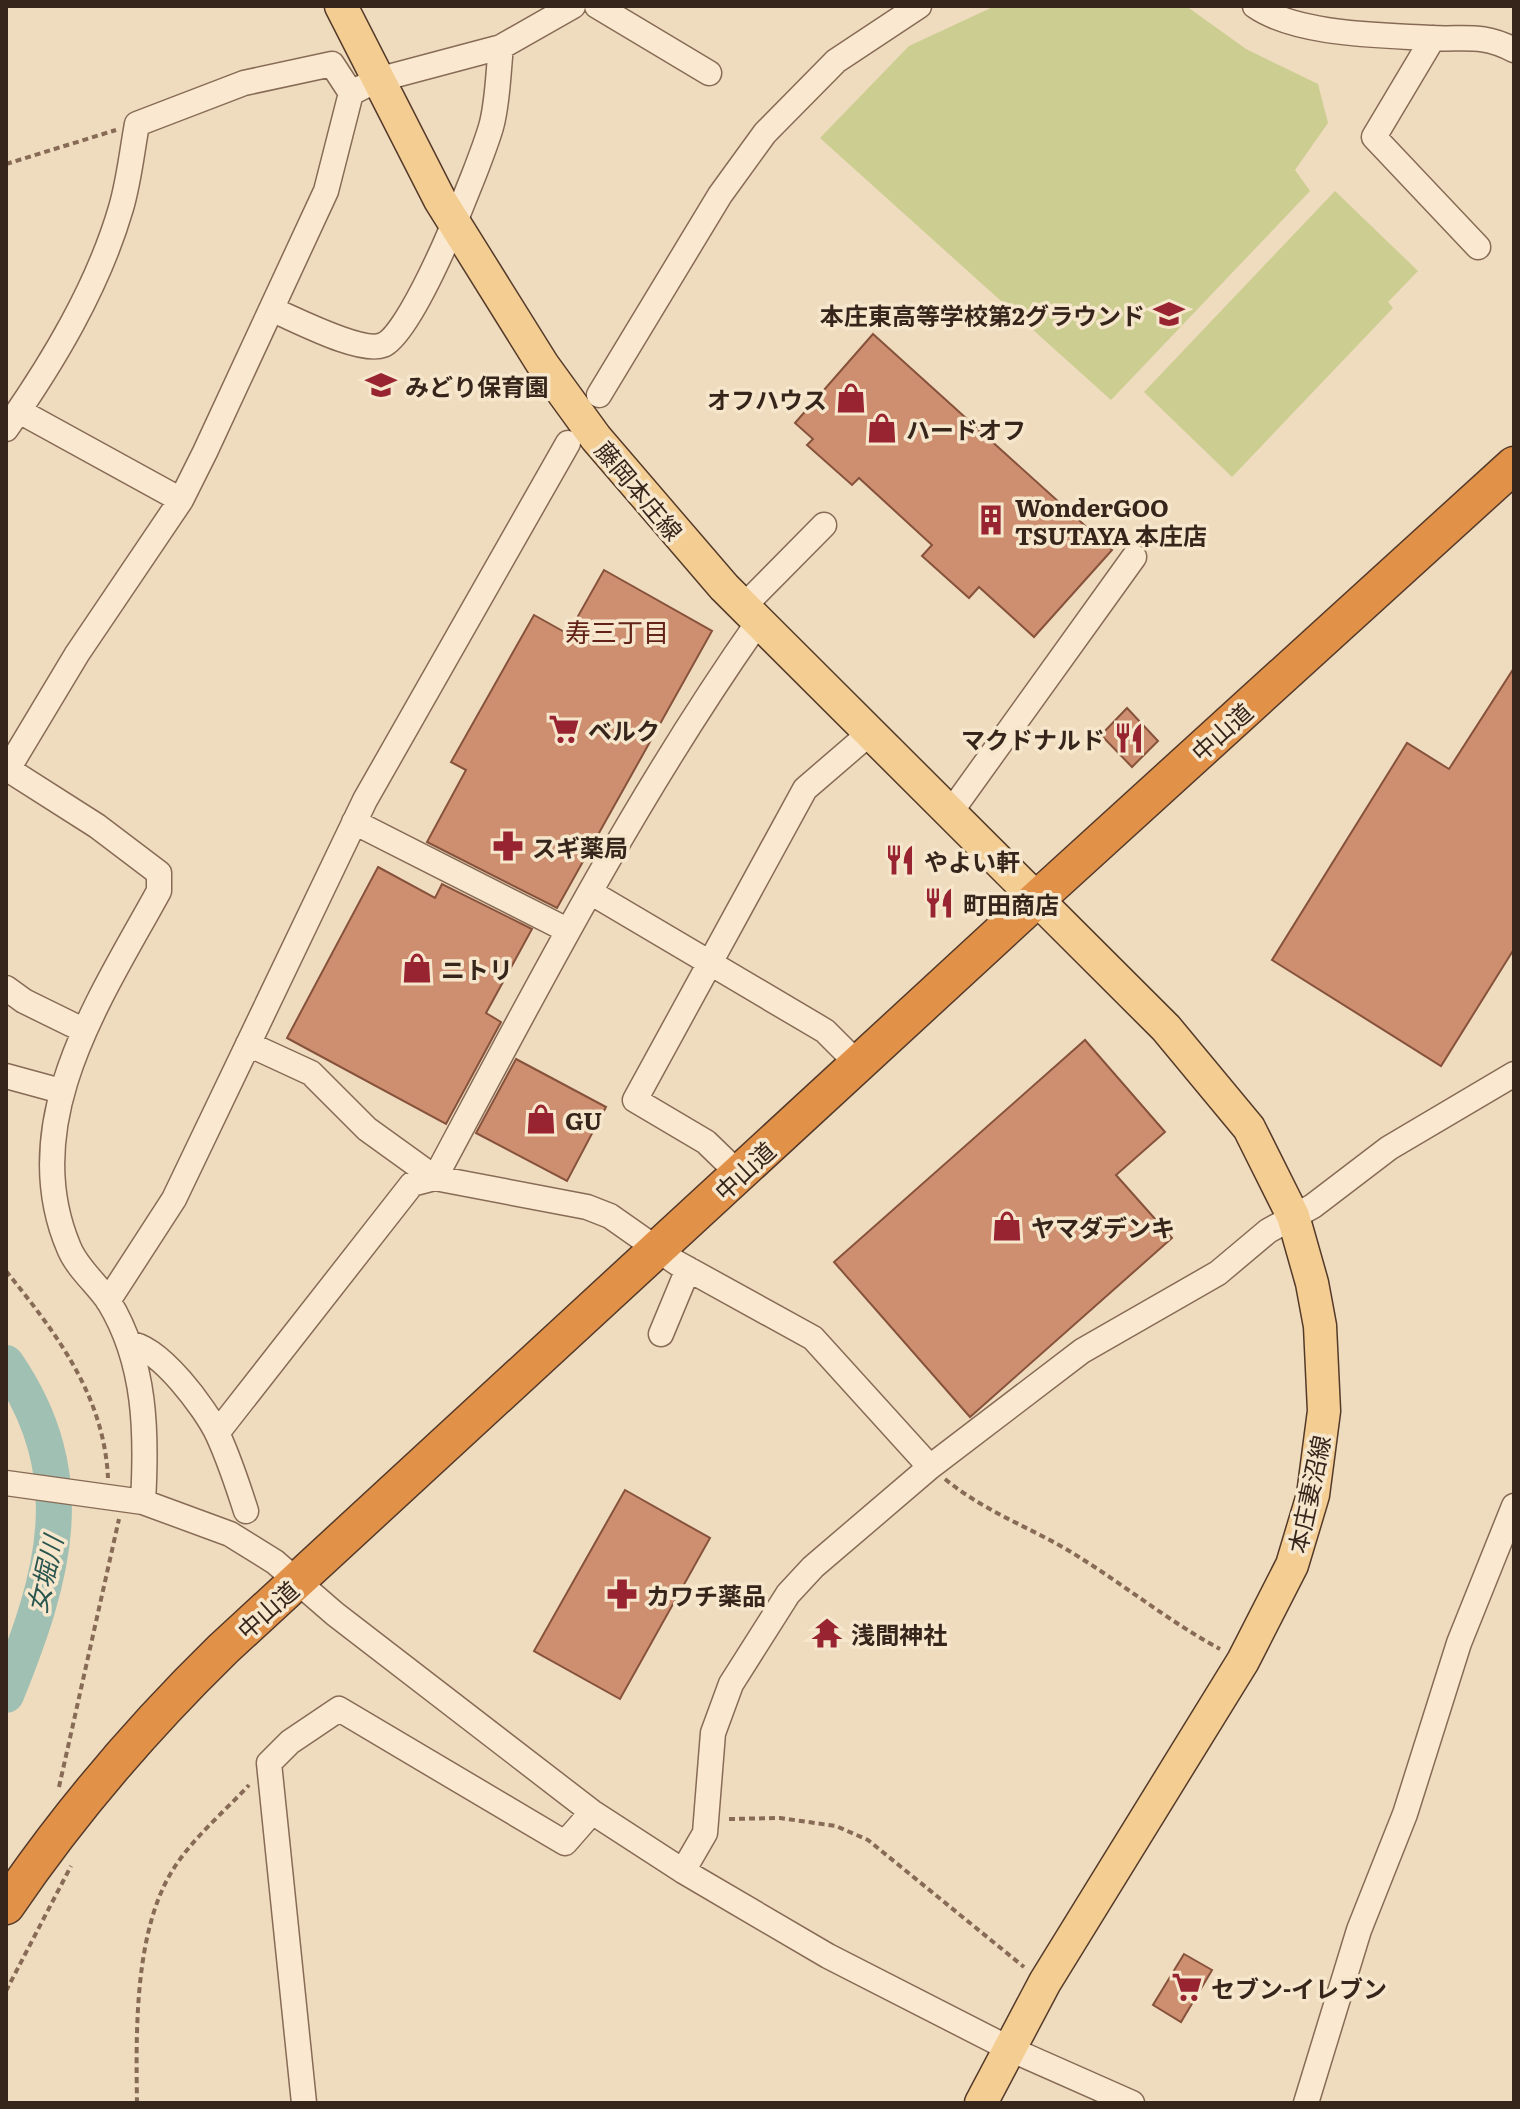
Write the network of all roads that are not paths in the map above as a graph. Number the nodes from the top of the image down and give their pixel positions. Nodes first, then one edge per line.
1 (341, 6) edge
2 (573, 6) edge
3 (597, 6) edge
4 (919, 6) edge
5 (1255, 6) edge
6 (1433, 38) junction
7 (501, 47) junction
8 (1514, 50) edge
9 (709, 73) dead end
10 (364, 86) junction
11 (455, 223) junction
12 (1478, 247) dead end
13 (273, 310) junction
14 (599, 395) dead end
15 (12, 420) edge
16 (568, 443) dead end
17 (1514, 465) edge
18 (181, 500) junction
19 (824, 525) dead end
20 (1134, 557) dead end
21 (751, 614) junction
22 (870, 733) junction
23 (7, 768) edge
24 (950, 813) junction
25 (354, 822) junction
26 (590, 892) junction
27 (1037, 899) junction
28 (567, 930) junction
29 (710, 962) junction
30 (6, 988) edge
31 (83, 1030) junction
32 (248, 1044) junction
33 (858, 1064) junction
34 (1514, 1074) edge
35 (6, 1076) edge
36 (61, 1091) junction
37 (739, 1174) junction
38 (435, 1178) junction
39 (1293, 1216) junction
40 (657, 1250) junction
41 (688, 1269) junction
42 (108, 1301) junction
43 (661, 1334) dead end
44 (130, 1344) junction
45 (217, 1433) junction
46 (930, 1467) junction
47 (6, 1483) edge
48 (125, 1499) junction
49 (1514, 1506) edge
50 (246, 1511) dead end
51 (297, 1582) junction
52 (592, 1812) junction
53 (683, 1871) junction
54 (6, 1906) edge
55 (1010, 2049) junction
56 (304, 2103) edge
57 (981, 2103) edge
58 (1132, 2103) edge
59 (1306, 2103) edge

1 - 10 main road, 藤岡本庄線
2 - 7 street
3 - 9 street
4 - 14 street
5 - 6 street
6 - 8 street
6 - 12 street
7 - 10 street
7 - 11 street
10 - 11 main road, 藤岡本庄線
10 - 13 street
10 - 15 street
11 - 13 street
11 - 21 main road, 藤岡本庄線
13 - 18 street
15 - 18 street
16 - 25 street
17 - 27 highway, 中山道
18 - 23 street
19 - 21 street
20 - 24 street
21 - 22 main road, 藤岡本庄線
21 - 26 street
22 - 24 main road, 藤岡本庄線
22 - 29 street
23 - 31 street
24 - 27 main road, 藤岡本庄線
25 - 28 street
25 - 32 street
26 - 28 street
26 - 29 street
27 - 33 highway, 中山道
27 - 39 main road, 本庄妻沼線
28 - 38 street
29 - 33 street
29 - 37 street
30 - 31 street
31 - 36 street
32 - 38 street
32 - 42 street
33 - 37 highway, 中山道
34 - 39 street
35 - 36 street
36 - 42 street
37 - 40 highway, 中山道
38 - 40 street
38 - 45 street
39 - 46 street
39 - 55 main road, 本庄妻沼線
40 - 41 street
40 - 51 highway, 中山道
41 - 43 street
41 - 46 street
42 - 44 street
44 - 45 street
44 - 48 street
45 - 50 street
46 - 53 street
47 - 48 street
48 - 51 street
49 - 59 street
51 - 52 street
51 - 54 highway, 中山道
52 - 53 street
52 - 56 street
53 - 55 street
55 - 57 main road, 本庄妻沼線
55 - 58 street

